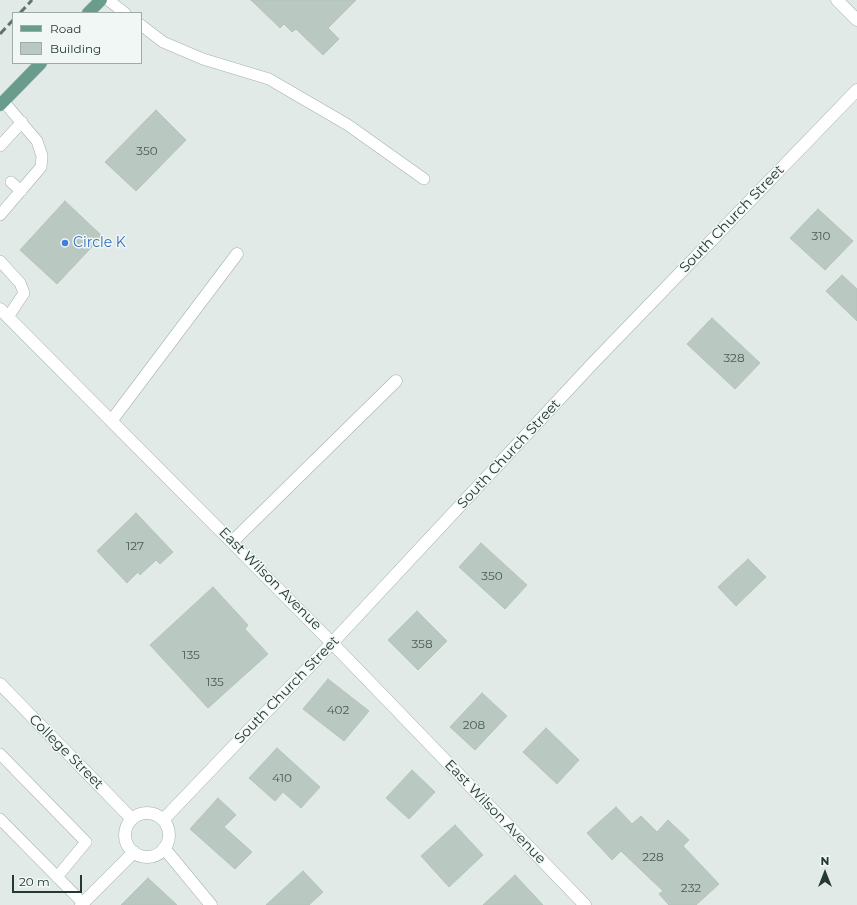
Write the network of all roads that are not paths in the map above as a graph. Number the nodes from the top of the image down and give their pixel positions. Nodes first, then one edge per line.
1 (101, 0) edge
2 (108, 0) edge
3 (837, 0) edge
4 (89, 12) edge
5 (124, 12) edge
6 (857, 20) edge
7 (142, 26) edge
8 (39, 64) edge
9 (857, 90) edge
10 (2, 104) edge
11 (22, 122) junction
12 (0, 146) edge
13 (424, 179) dead end
14 (11, 182) dead end
15 (21, 191) junction
16 (0, 215) edge
17 (237, 254) dead end
18 (0, 261) edge
19 (4, 313) edge
20 (396, 381) dead end
21 (112, 420) junction
22 (232, 542) junction
23 (332, 643) junction
24 (0, 684) edge
25 (0, 754) edge
26 (0, 819) edge
27 (132, 819) junction
28 (163, 820) junction
29 (164, 848) junction
30 (134, 852) junction
31 (57, 877) junction
32 (82, 904) edge
33 (211, 905) edge
34 (585, 905) edge

1 - 4 main road
2 - 5 lane
3 - 6 street
7 - 13 lane
8 - 10 main road
9 - 23 street, South Church Street
10 - 11 lane
11 - 12 lane
11 - 15 lane
14 - 15 lane
15 - 16 lane
17 - 21 street
18 - 19 lane
19 - 21 street, East Wilson Avenue
20 - 22 street
21 - 22 street, East Wilson Avenue
22 - 23 street, East Wilson Avenue
23 - 28 street, South Church Street
23 - 34 street, East Wilson Avenue
24 - 27 street, College Street
25 - 31 lane
26 - 31 lane
27 - 28 street
27 - 30 street
28 - 29 street
29 - 30 street
29 - 33 street
30 - 32 street
31 - 32 lane

